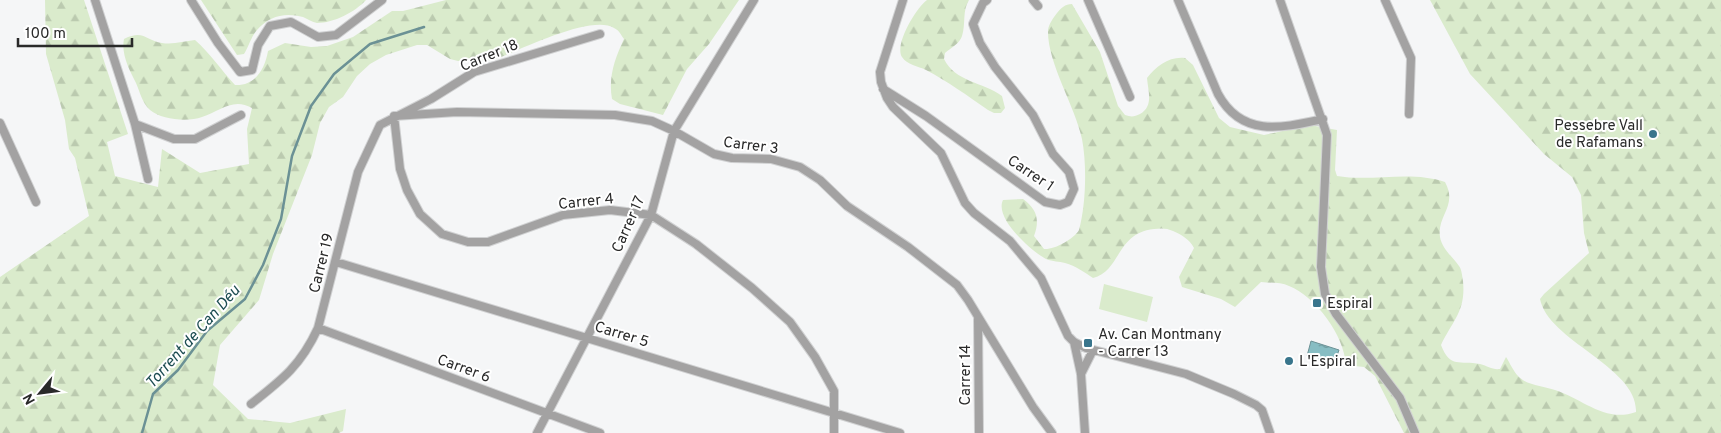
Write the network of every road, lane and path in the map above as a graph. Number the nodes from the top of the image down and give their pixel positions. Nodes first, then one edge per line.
1 (95, 0) edge
2 (191, 0) edge
3 (382, 0) edge
4 (754, 0) edge
5 (903, 0) edge
6 (987, 0) edge
7 (1088, 0) edge
8 (1178, 0) edge
9 (1280, 0) edge
10 (1385, 0) edge
11 (600, 34) dead end
12 (883, 89) junction
13 (1130, 97) dead end
14 (1409, 114) dead end
15 (241, 115) dead end
16 (394, 116) junction
17 (1323, 118) junction
18 (0, 123) edge
19 (136, 124) junction
20 (674, 131) junction
21 (148, 179) dead end
22 (36, 202) dead end
23 (651, 215) junction
24 (336, 262) junction
25 (978, 317) junction
26 (318, 328) junction
27 (586, 338) junction
28 (1074, 342) junction
29 (1094, 350) junction
30 (1081, 374) junction
31 (251, 404) dead end
32 (835, 413) junction
33 (548, 414) junction
34 (537, 433) edge
35 (600, 433) edge
36 (834, 433) edge
37 (900, 433) edge
38 (979, 433) edge
39 (1052, 433) edge
40 (1085, 433) edge
41 (1270, 433) edge
42 (1415, 433) edge

1 - 19 street
2 - 3 street
4 - 20 street, Carrer 17
5 - 12 street
6 - 12 street, Carrer 1
7 - 13 street
8 - 17 street
9 - 17 street
10 - 14 street
11 - 16 street, Carrer 18
12 - 28 street
15 - 19 street
16 - 20 street, Carrer 3
16 - 23 street, Carrer 4
16 - 24 street, Carrer 19
17 - 42 street
18 - 22 street
19 - 21 street
20 - 23 street, Carrer 17
20 - 25 street, Carrer 3
23 - 27 street, Carrer 17
23 - 32 street, Carrer 4
24 - 26 street, Carrer 19
24 - 27 street, Carrer 5
25 - 38 street, Carrer 14
25 - 39 street, Carrer 3
26 - 31 street, Carrer 19
26 - 33 street, Carrer 6
27 - 32 street, Carrer 5
27 - 33 street, Carrer 17
28 - 29 street
28 - 30 street
29 - 30 street
29 - 41 street
30 - 40 street
32 - 36 street, Carrer 4
32 - 37 street, Carrer 5
33 - 34 street, Carrer 17
33 - 35 street, Carrer 6

